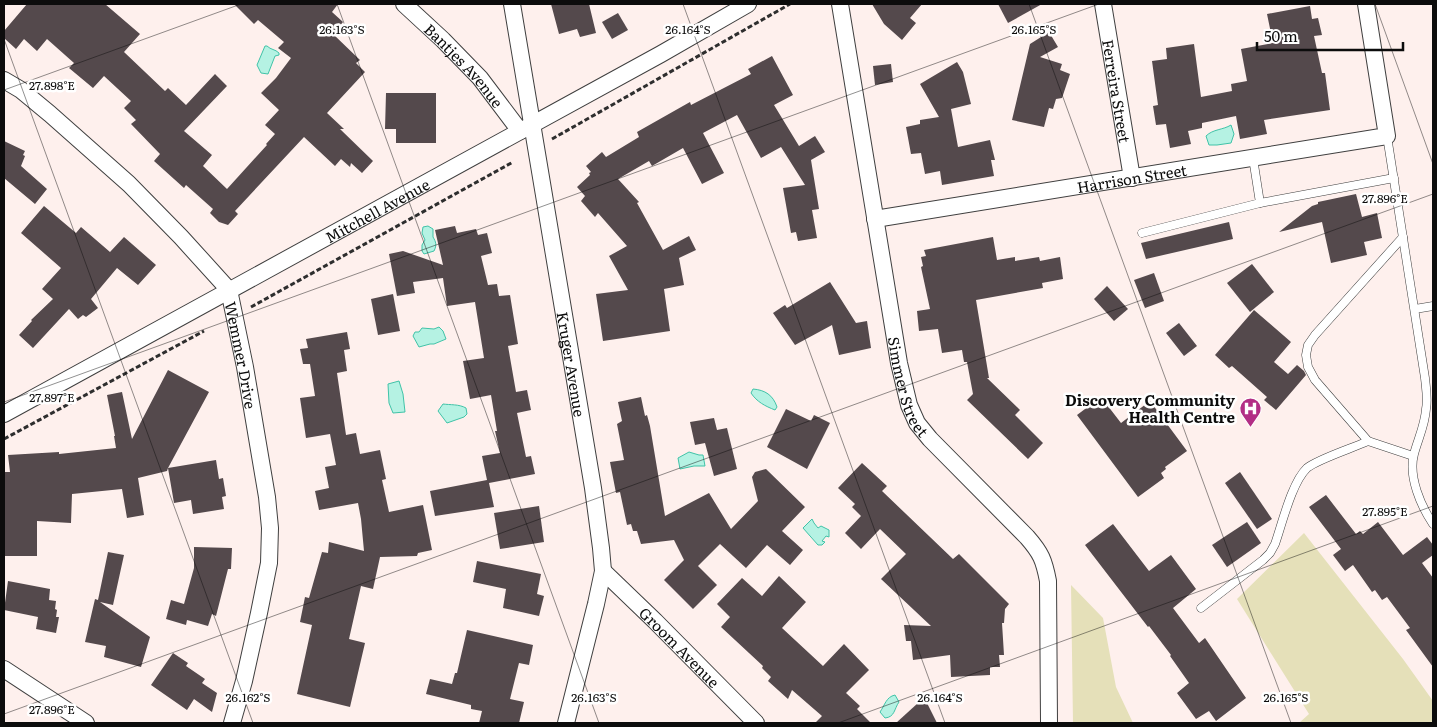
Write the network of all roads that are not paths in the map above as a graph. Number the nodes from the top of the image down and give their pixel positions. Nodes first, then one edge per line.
1 (404, 4) edge
2 (512, 4) edge
3 (748, 4) edge
4 (840, 4) edge
5 (1103, 4) edge
6 (1366, 4) edge
7 (4, 80) edge
8 (526, 127) junction
9 (1387, 136) junction
10 (1253, 158) junction
11 (1132, 178) junction
12 (1394, 178) junction
13 (1260, 203) junction
14 (875, 220) junction
15 (1142, 233) dead end
16 (1403, 237) junction
17 (229, 290) junction
18 (1433, 306) edge
19 (1415, 309) junction
20 (4, 414) edge
21 (1368, 442) junction
22 (1413, 456) junction
23 (1433, 524) edge
24 (602, 571) junction
25 (1201, 608) dead end
26 (4, 669) edge
27 (86, 723) edge
28 (232, 723) edge
29 (566, 723) edge
30 (756, 723) edge
31 (1049, 723) edge

1 - 8 street, Bantjes Avenue
2 - 8 street, Kruger Avenue
3 - 8 street, Mitchell Avenue
4 - 14 street, Simmer Street
5 - 11 street, Ferreira Street
6 - 9 street
7 - 17 street, Wemmer Drive
8 - 17 street, Mitchell Avenue
8 - 24 street, Kruger Avenue
9 - 10 street, Harrison Street
9 - 12 lane
10 - 11 street, Harrison Street
10 - 13 lane
11 - 14 street, Harrison Street
12 - 13 lane
12 - 16 lane
13 - 15 lane
14 - 31 street, Simmer Street
16 - 19 lane
16 - 21 lane
17 - 20 street, Mitchell Avenue
17 - 28 street, Wemmer Drive
18 - 19 lane
19 - 22 lane
21 - 22 lane
21 - 25 lane
22 - 23 lane
24 - 29 street, Kruger Avenue
24 - 30 street, Groom Avenue
26 - 27 street

